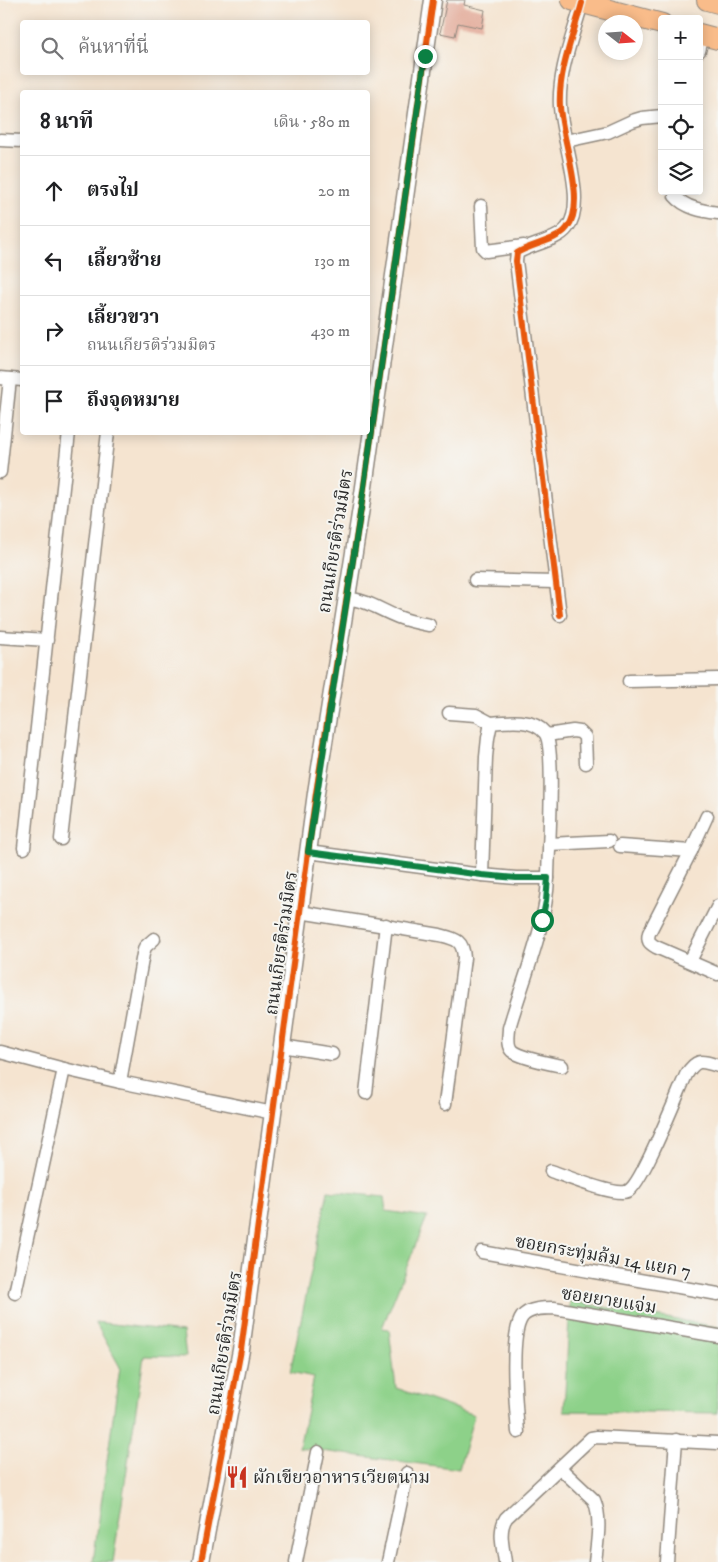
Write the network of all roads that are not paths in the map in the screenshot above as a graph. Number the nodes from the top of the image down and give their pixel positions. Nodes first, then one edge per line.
1 (433, 0) edge
2 (707, 0) edge
3 (577, 1) edge
4 (718, 3) edge
5 (658, 23) edge
6 (658, 116) edge
7 (0, 140) edge
8 (20, 141) edge
9 (566, 141) junction
10 (675, 195) edge
11 (481, 206) dead end
12 (718, 213) edge
13 (534, 244) junction
14 (11, 379) edge
15 (69, 435) edge
16 (108, 435) edge
17 (0, 472) edge
18 (474, 580) dead end
19 (555, 582) junction
20 (346, 598) junction
21 (560, 615) dead end
22 (429, 625) dead end
23 (0, 637) edge
24 (46, 640) junction
25 (718, 679) edge
26 (629, 681) dead end
27 (449, 713) dead end
28 (491, 723) junction
29 (547, 735) junction
30 (586, 763) dead end
31 (707, 816) dead end
32 (61, 839) dead end
33 (549, 844) junction
34 (24, 848) dead end
35 (691, 850) junction
36 (308, 852) junction
37 (482, 875) junction
38 (548, 878) junction
39 (718, 906) edge
40 (300, 912) junction
41 (386, 925) junction
42 (154, 939) dead end
43 (690, 961) junction
44 (718, 974) edge
45 (282, 1046) junction
46 (0, 1052) edge
47 (332, 1054) dead end
48 (562, 1066) dead end
49 (718, 1066) edge
50 (64, 1069) junction
51 (120, 1082) junction
52 (366, 1093) dead end
53 (445, 1104) dead end
54 (273, 1113) junction
55 (551, 1171) dead end
56 (482, 1252) dead end
57 (15, 1293) dead end
58 (718, 1294) edge
59 (718, 1336) edge
60 (518, 1432) dead end
61 (676, 1440) junction
62 (718, 1443) edge
63 (318, 1452) dead end
64 (560, 1468) junction
65 (407, 1473) dead end
66 (200, 1562) edge
67 (296, 1562) edge
68 (388, 1562) edge
69 (505, 1562) edge
70 (595, 1562) edge
71 (667, 1562) edge

1 - 20 street, ถนนเกียรติร่วมมิตร
2 - 4 main road
3 - 5 main road
3 - 9 street
6 - 9 street
7 - 8 street
9 - 13 street
10 - 12 street
11 - 13 street
13 - 19 street
14 - 17 street
15 - 24 street
16 - 32 street
18 - 19 street
19 - 21 street
20 - 22 street
20 - 36 street, ถนนเกียรติร่วมมิตร
23 - 24 street
24 - 34 street
25 - 26 street
27 - 28 street
28 - 29 street
28 - 37 street
29 - 30 street
29 - 33 street
31 - 35 street
33 - 35 street
33 - 38 street
35 - 43 street
36 - 37 street
36 - 40 street, ถนนเกียรติร่วมมิตร
37 - 38 street
38 - 48 street
39 - 43 street
40 - 41 street
40 - 45 street, ถนนเกียรติร่วมมิตร
41 - 52 street
41 - 53 street
42 - 51 street
43 - 44 street
45 - 47 street
45 - 54 street, ถนนเกียรติร่วมมิตร
46 - 50 street
49 - 55 street
50 - 51 street
50 - 57 street
51 - 54 street
54 - 66 street, ถนนเกียรติร่วมมิตร
56 - 58 street, ซอยกระทุ่มล้ม 14 แยก 7
59 - 60 street, ซอยยายแจ่ม
61 - 62 street
61 - 64 street
61 - 71 street
63 - 67 street
64 - 69 street
64 - 70 street
65 - 68 street

